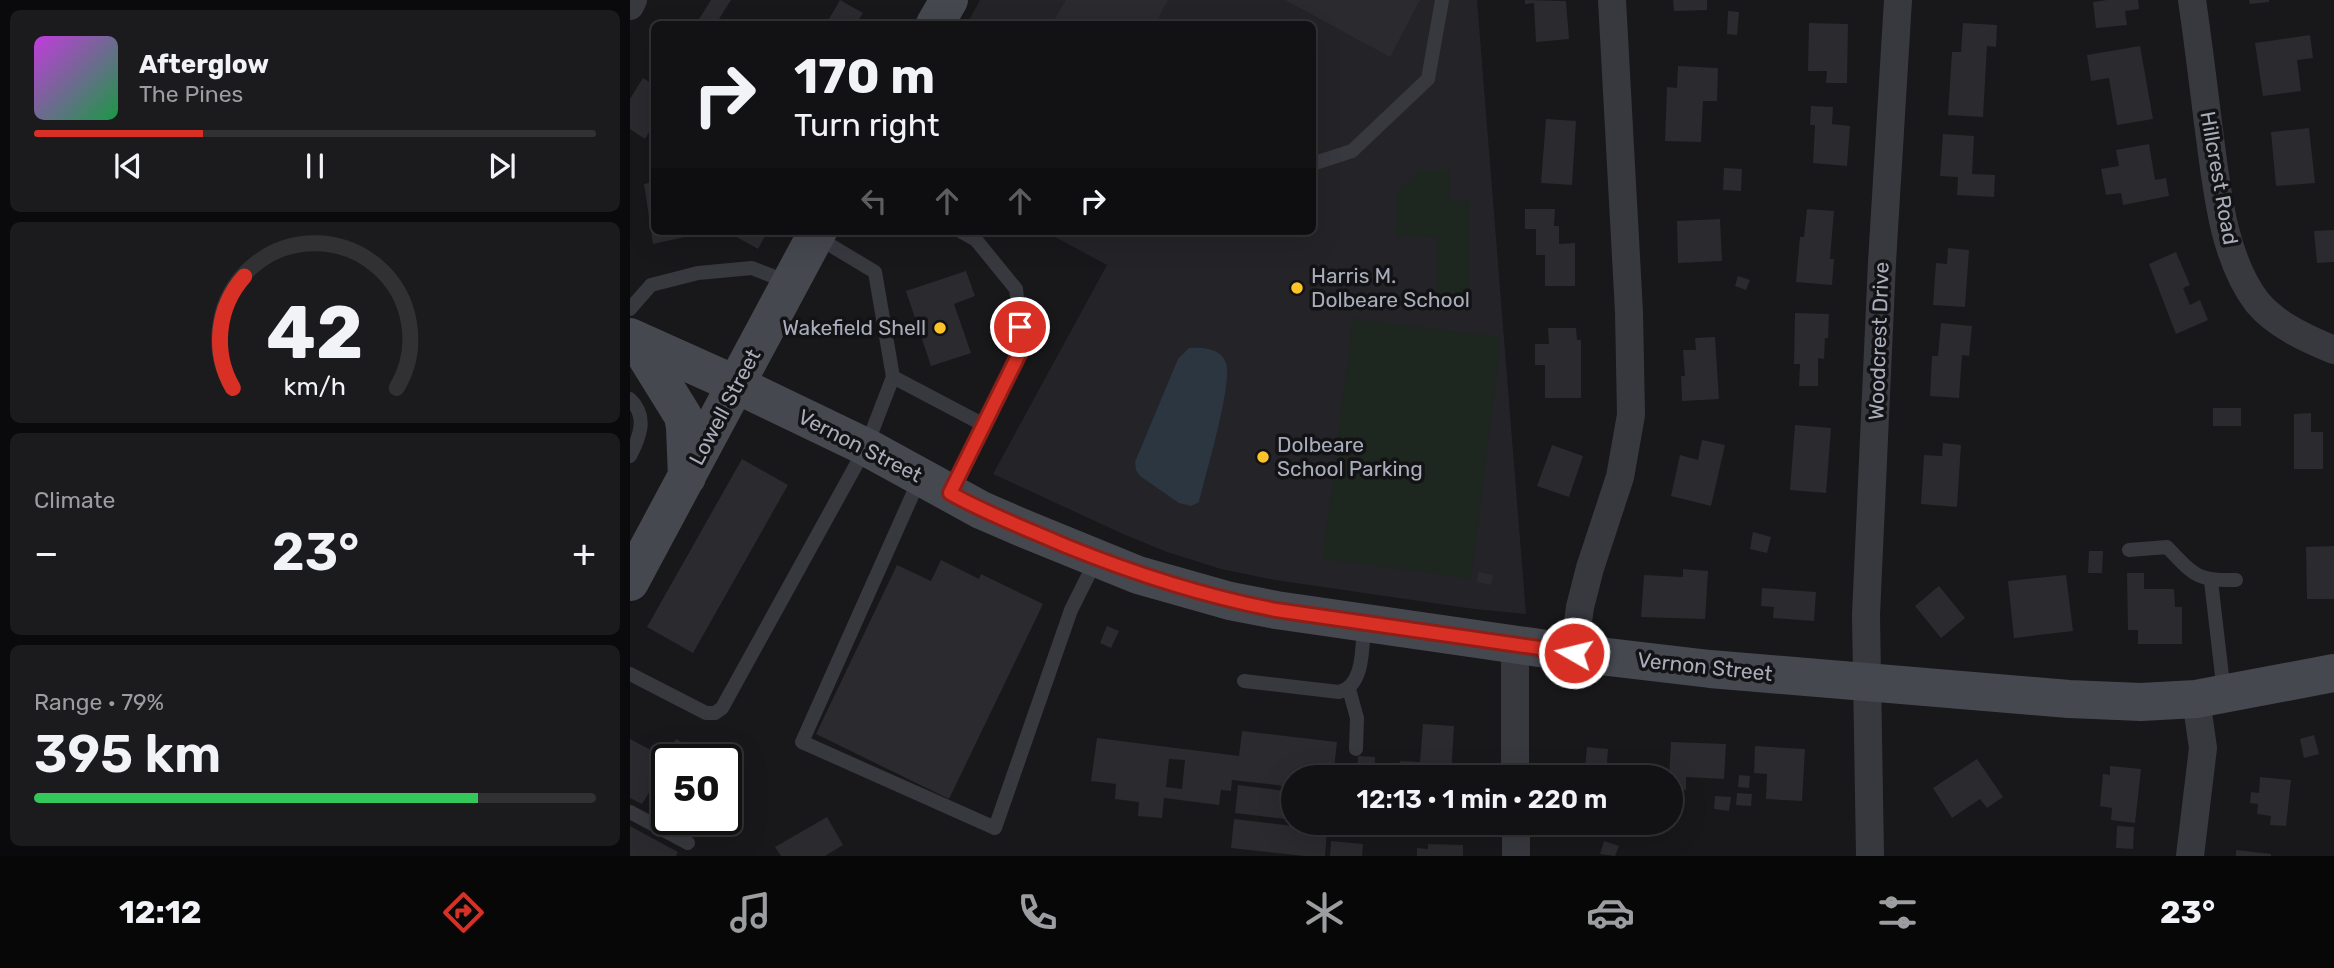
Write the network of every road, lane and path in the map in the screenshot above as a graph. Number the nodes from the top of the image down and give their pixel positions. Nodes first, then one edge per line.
1 (633, 0) edge
2 (949, 0) edge
3 (1442, 0) edge
4 (1612, 0) edge
5 (1898, 0) edge
6 (2192, 0) edge
7 (630, 6) edge
8 (937, 21) edge
9 (1316, 163) edge
10 (816, 235) edge
11 (819, 235) edge
12 (967, 235) edge
13 (790, 283) junction
14 (632, 329) edge
15 (2334, 350) edge
16 (892, 377) junction
17 (737, 385) junction
18 (630, 399) edge
19 (984, 425) junction
20 (866, 447) junction
21 (630, 456) edge
22 (687, 477) junction
23 (935, 485) junction
24 (2129, 550) dead end
25 (1097, 558) junction
26 (2211, 580) junction
27 (2236, 580) dead end
28 (630, 582) edge
29 (1364, 622) junction
30 (1515, 644) junction
31 (1574, 653) junction
32 (2334, 673) edge
33 (630, 674) edge
34 (1244, 681) dead end
35 (1866, 682) junction
36 (1349, 689) junction
37 (2210, 697) junction
38 (1356, 749) dead end
39 (1516, 765) edge
40 (630, 812) edge
41 (1516, 835) edge
42 (688, 843) dead end
43 (1516, 856) edge
44 (1870, 856) edge
45 (2190, 856) edge

1 - 7 street
2 - 8 main road
3 - 9 lane
4 - 31 street
5 - 35 street, Woodcrest Drive
6 - 15 street, Hillcrest Road
10 - 13 main road, Lowell Street
11 - 16 lane
12 - 19 lane
13 - 14 lane
13 - 17 main road, Lowell Street
14 - 17 main road, Vernon Street
14 - 22 main road
16 - 19 lane
16 - 20 lane
17 - 20 main road, Vernon Street
17 - 22 main road, Lowell Street
18 - 21 lane
19 - 23 lane
20 - 23 main road, Vernon Street
20 - 33 lane
22 - 28 main road, Lowell Street
23 - 25 main road, Vernon Street
23 - 25 lane
24 - 26 lane
25 - 29 main road, Vernon Street
26 - 27 lane
26 - 37 lane
29 - 30 main road, Vernon Street
29 - 36 lane
30 - 31 main road, Vernon Street
30 - 39 street
31 - 35 main road, Vernon Street
32 - 37 main road, Vernon Street
34 - 36 lane
35 - 37 main road, Vernon Street
35 - 44 street, Woodcrest Drive
36 - 38 lane
37 - 45 street
40 - 42 lane
41 - 43 street

